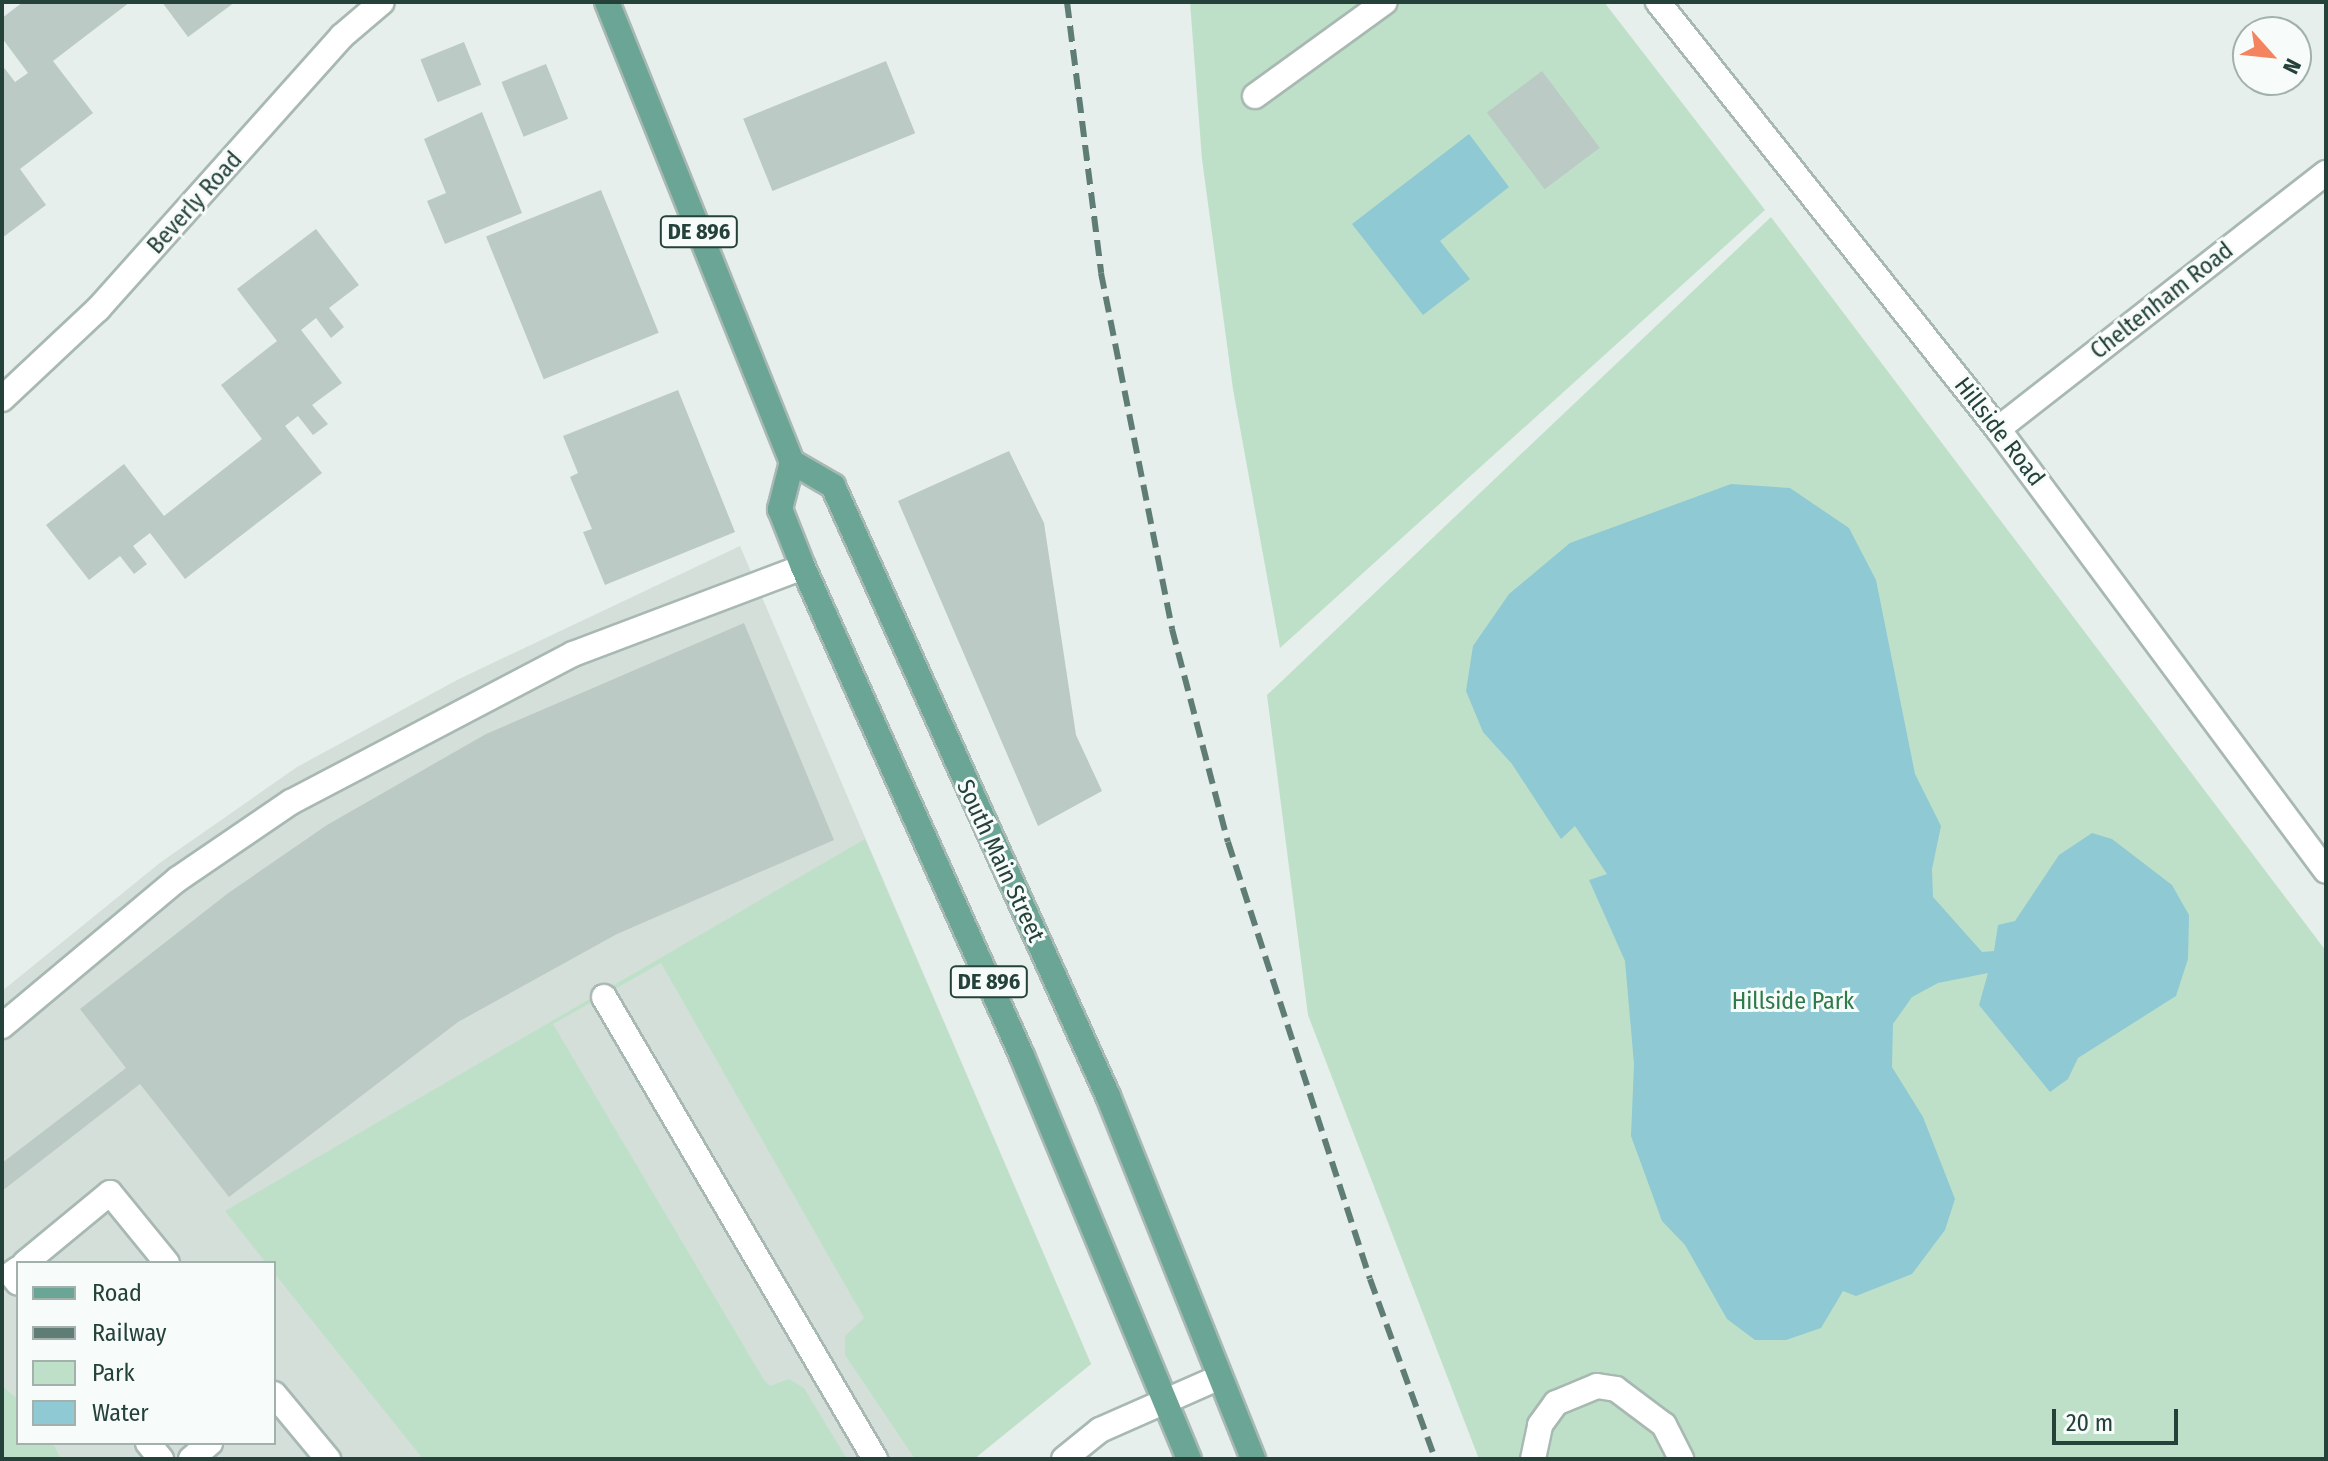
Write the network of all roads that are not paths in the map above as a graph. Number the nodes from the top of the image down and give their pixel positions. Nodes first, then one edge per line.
1 (382, 2) edge
2 (607, 2) edge
3 (1385, 2) edge
4 (1658, 2) edge
5 (1255, 96) dead end
6 (2326, 173) edge
7 (2, 399) edge
8 (1998, 429) junction
9 (792, 462) junction
10 (803, 567) junction
11 (2326, 871) edge
12 (604, 997) dead end
13 (2, 1026) edge
14 (27, 1261) edge
15 (165, 1261) edge
16 (1220, 1377) junction
17 (276, 1396) edge
18 (1165, 1402) junction
19 (208, 1445) edge
20 (191, 1459) edge
21 (328, 1459) edge
22 (875, 1459) edge
23 (1064, 1459) edge
24 (1189, 1459) edge
25 (1253, 1459) edge
26 (1533, 1459) edge
27 (1681, 1459) edge

1 - 7 street, Beverly Road
2 - 9 main road, DE 896
3 - 5 street
4 - 8 street, Hillside Road
6 - 8 street, Cheltenham Road
8 - 11 street, Hillside Road
9 - 10 main road, DE 896
9 - 16 main road, South Main Street / DE 896
10 - 13 street
10 - 18 main road, DE 896
12 - 22 street
14 - 15 street
16 - 18 street
16 - 25 main road, South Main Street / DE 896
17 - 21 street
18 - 23 street
18 - 24 main road, DE 896
19 - 20 street
26 - 27 street

